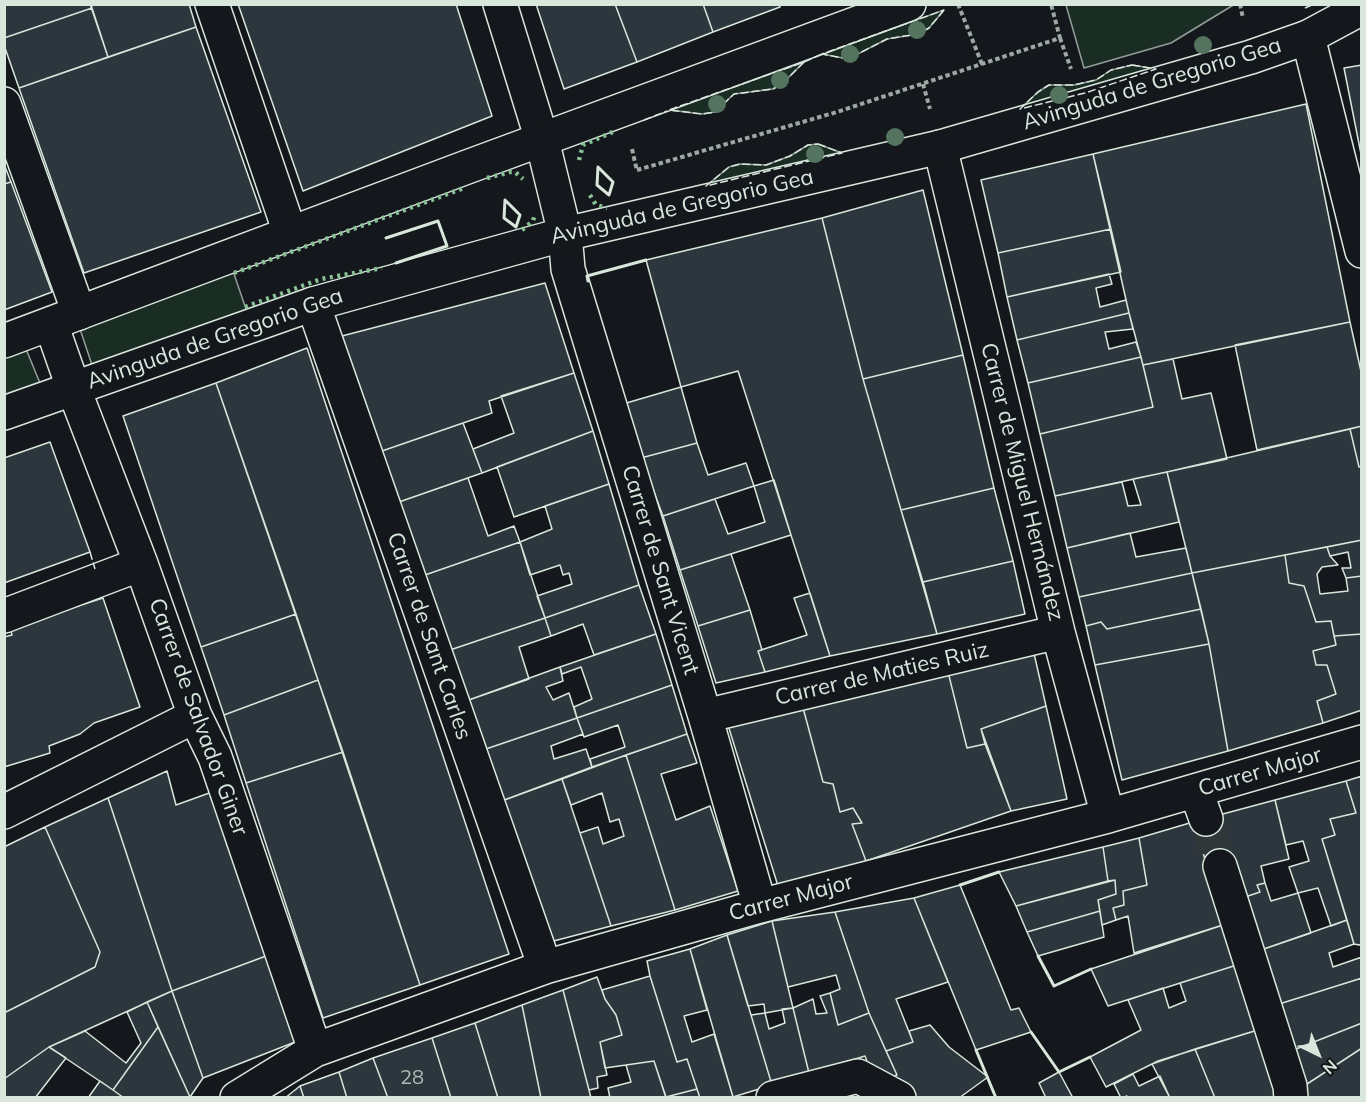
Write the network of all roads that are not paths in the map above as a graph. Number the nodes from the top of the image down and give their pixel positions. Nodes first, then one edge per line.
1 (212, 4) edge
2 (500, 4) edge
3 (909, 4) edge
4 (1362, 8) edge
5 (1308, 37) junction
6 (4, 104) edge
7 (542, 140) junction
8 (940, 147) junction
9 (290, 233) junction
10 (565, 234) junction
11 (1362, 251) edge
12 (313, 304) junction
13 (65, 318) junction
14 (4, 341) edge
15 (73, 387) junction
16 (4, 413) edge
17 (141, 564) junction
18 (4, 616) edge
19 (1058, 632) junction
20 (195, 716) junction
21 (705, 716) junction
22 (1362, 742) edge
23 (4, 812) edge
24 (1108, 816) junction
25 (1220, 866) tunnel mouth
26 (760, 906) junction
27 (545, 967) junction
28 (315, 1050) junction
29 (237, 1098) edge
30 (774, 1098) edge
31 (899, 1098) edge
32 (1291, 1098) edge

1 - 9 street
2 - 7 street, Carrer de Sant Vicent
3 - 7 street
4 - 5 street, Avinguda de Gregorio Gea
5 - 8 street, Avinguda de Gregorio Gea
5 - 11 street
6 - 13 street, Carrer de Salvador Giner
7 - 9 street
7 - 10 street, Carrer de Sant Vicent
8 - 10 street, Avinguda de Gregorio Gea
8 - 19 street, Carrer de Miguel Hernández
9 - 13 street
10 - 12 street, Avinguda de Gregorio Gea
10 - 21 street, Carrer de Sant Vicent
12 - 15 street, Avinguda de Gregorio Gea
12 - 27 street, Carrer de Sant Carles
13 - 14 street
13 - 15 street, Carrer de Salvador Giner
15 - 16 street, Avinguda de Gregorio Gea
15 - 17 street, Carrer de Salvador Giner
17 - 18 street
17 - 20 street, Carrer de Salvador Giner
19 - 21 street, Carrer de Maties Ruiz
19 - 24 street, Carrer de Miguel Hernández
20 - 23 street
20 - 28 street, Carrer de Salvador Giner
21 - 26 street, Carrer de Sant Vicent
22 - 24 street, Carrer Major
24 - 26 street, Carrer Major
25 - 32 street
26 - 27 street, Carrer Major
27 - 28 street, Carrer Major
28 - 29 street, Carrer Major
30 - 31 street

